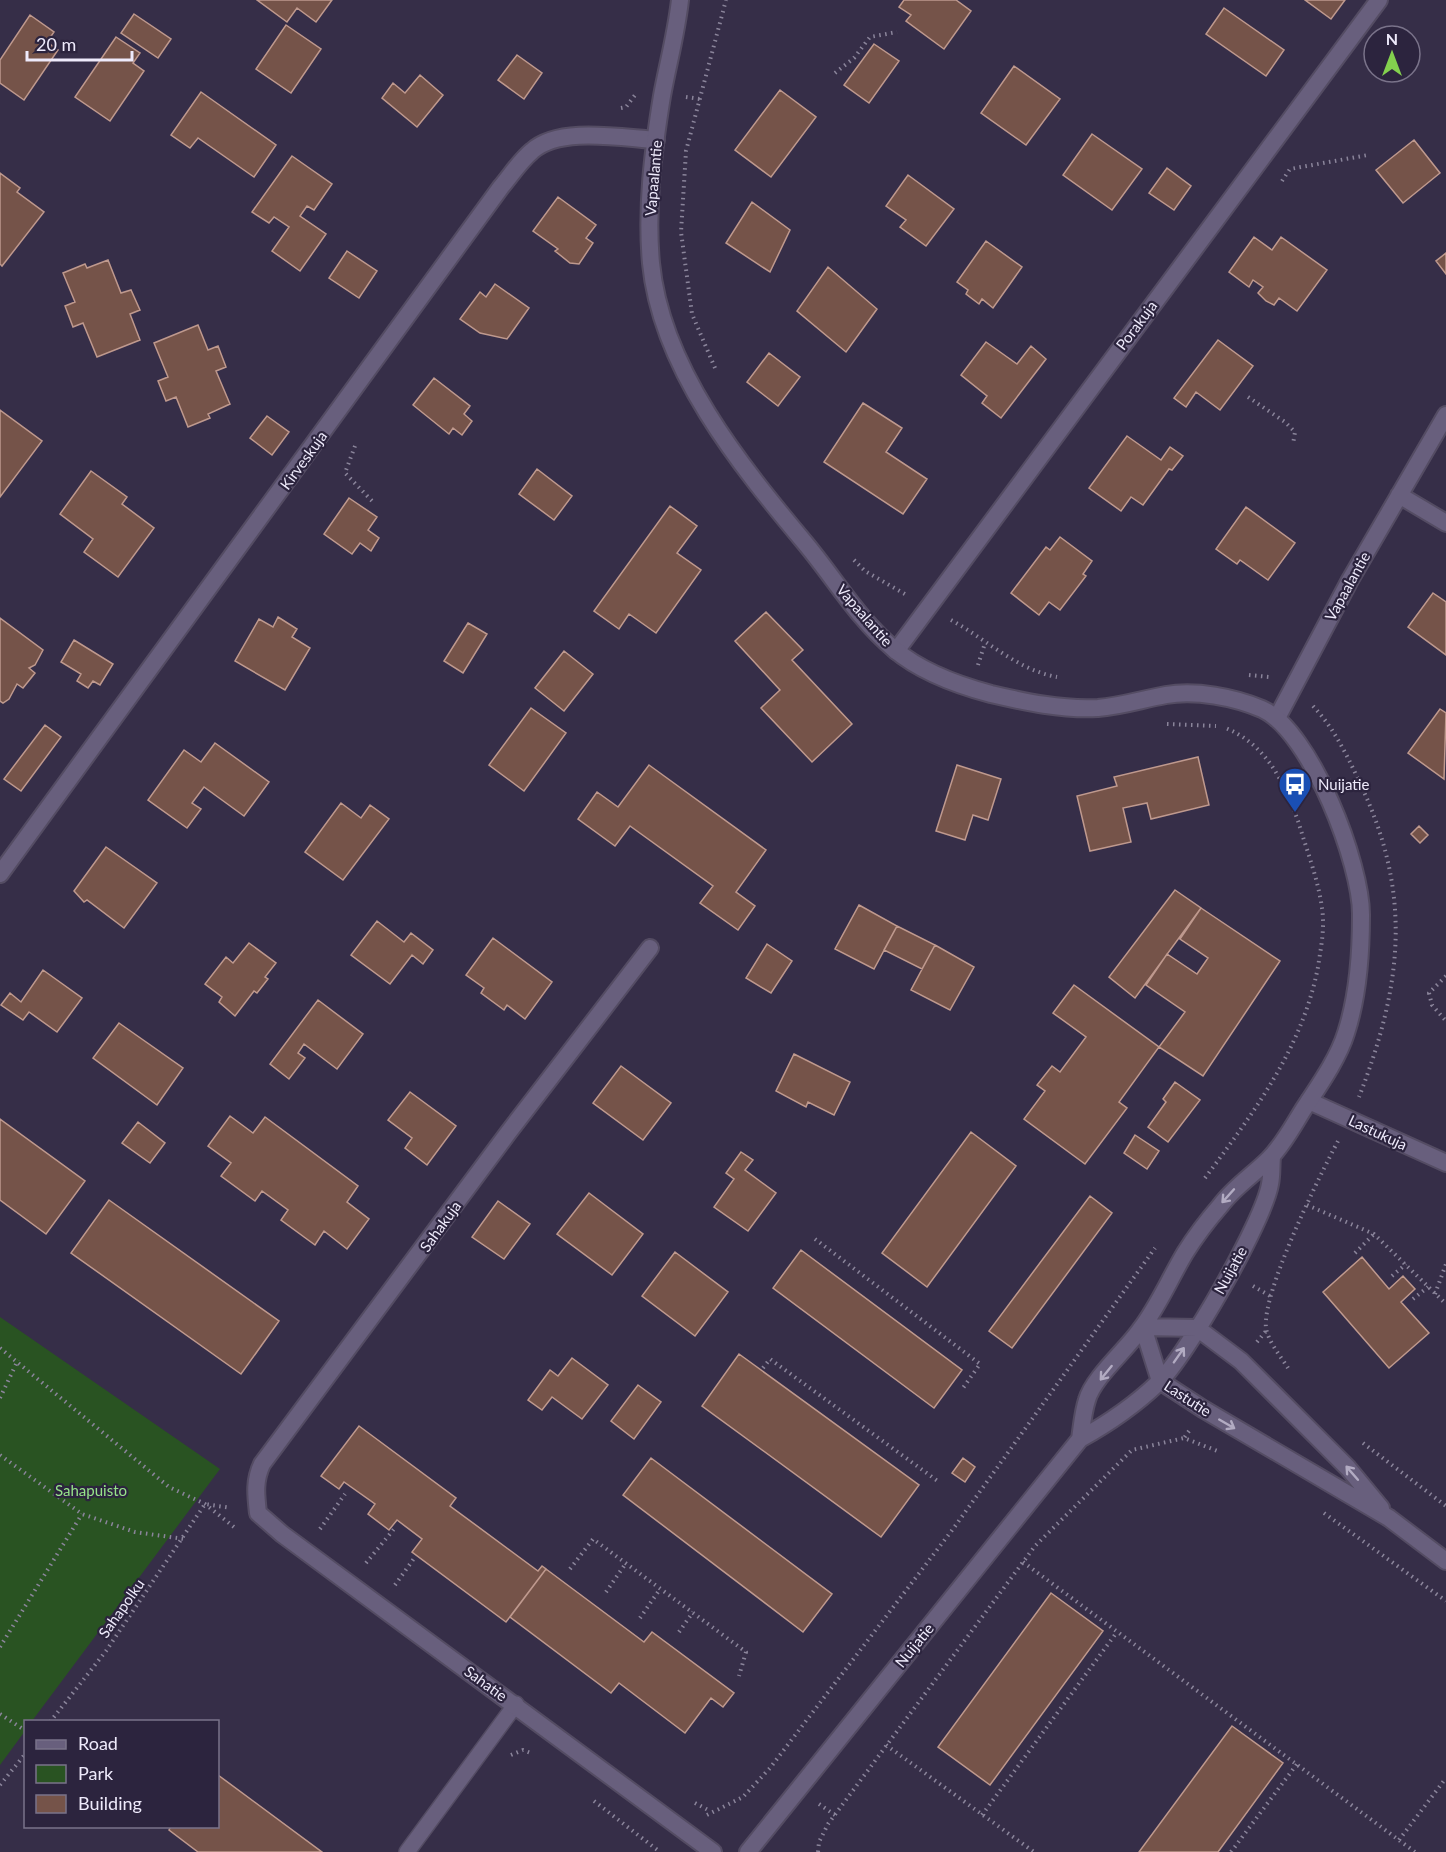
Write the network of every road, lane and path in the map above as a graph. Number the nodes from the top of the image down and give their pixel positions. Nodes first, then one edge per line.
1 (680, 0) edge
2 (726, 0) edge
3 (1379, 0) edge
4 (897, 32) dead end
5 (835, 73) dead end
6 (662, 93) junction
7 (700, 99) junction
8 (618, 109) dead end
9 (656, 140) junction
10 (1368, 155) dead end
11 (1282, 181) dead end
12 (720, 379) dead end
13 (1248, 397) dead end
14 (1446, 415) edge
15 (1293, 444) dead end
16 (355, 447) dead end
17 (1399, 495) junction
18 (374, 503) dead end
19 (1446, 523) edge
20 (851, 557) dead end
21 (928, 608) junction
22 (896, 651) junction
23 (1241, 674) dead end
24 (1059, 678) dead end
25 (1293, 684) junction
26 (1277, 718) junction
27 (1156, 726) dead end
28 (0, 874) edge
29 (650, 948) dead end
30 (1446, 976) edge
31 (1446, 1021) edge
32 (1309, 1101) junction
33 (1272, 1157) junction
34 (1446, 1163) edge
35 (1202, 1184) dead end
36 (1307, 1205) dead end
37 (1374, 1234) junction
38 (815, 1239) dead end
39 (1158, 1244) dead end
40 (1355, 1254) dead end
41 (1406, 1264) junction
42 (1446, 1264) edge
43 (1392, 1276) dead end
44 (1428, 1287) junction
45 (1435, 1294) junction
46 (1413, 1299) dead end
47 (1446, 1304) edge
48 (1143, 1327) junction
49 (1197, 1328) junction
50 (1266, 1331) dead end
51 (18, 1360) dead end
52 (763, 1368) dead end
53 (1292, 1375) dead end
54 (1160, 1381) junction
55 (963, 1388) dead end
56 (0, 1398) edge
57 (1080, 1438) junction
58 (1184, 1438) dead end
59 (1362, 1441) dead end
60 (0, 1455) edge
61 (939, 1482) dead end
62 (345, 1494) dead end
63 (205, 1504) dead end
64 (1446, 1506) edge
65 (258, 1513) joint
66 (82, 1514) junction
67 (1389, 1518) junction
68 (320, 1529) dead end
69 (394, 1529) dead end
70 (184, 1539) junction
71 (415, 1557) dead end
72 (1446, 1561) edge
73 (1023, 1562) junction
74 (366, 1563) dead end
75 (626, 1563) junction
76 (570, 1569) dead end
77 (396, 1585) dead end
78 (660, 1588) junction
79 (606, 1592) dead end
80 (693, 1612) junction
81 (640, 1618) dead end
82 (680, 1632) dead end
83 (1117, 1632) junction
84 (0, 1647) edge
85 (740, 1676) dead end
86 (516, 1704) junction
87 (0, 1714) edge
88 (52, 1720) edge
89 (24, 1730) edge
90 (886, 1745) junction
91 (24, 1755) edge
92 (1297, 1764) junction
93 (1446, 1778) edge
94 (0, 1785) edge
95 (982, 1815) junction
96 (690, 1835) junction
97 (1398, 1840) junction
98 (407, 1852) edge
99 (714, 1852) edge
100 (748, 1852) edge
101 (818, 1852) edge
102 (1034, 1852) edge
103 (1232, 1852) edge
104 (1415, 1852) edge

1 - 6 street, Vapaalantie
2 - 7 path
3 - 21 street, Porakuja
4 - 5 path
6 - 7 path
6 - 8 path
6 - 9 street, Vapaalantie
7 - 12 path
9 - 22 street, Vapaalantie
9 - 28 street, Kirveskuja
10 - 11 path
13 - 15 path
14 - 17 street, Vapaalantie
16 - 18 path
17 - 19 street
17 - 25 street, Vapaalantie
20 - 21 path
21 - 22 street, Porakuja
21 - 24 path
22 - 26 street, Vapaalantie
23 - 25 path
25 - 26 street, Vapaalantie
26 - 32 street, Nuijatie
27 - 35 path
29 - 65 street, Sahakuja
30 - 31 path
32 - 33 street, Nuijatie
32 - 34 street, Lastukuja
33 -> 48 street, Nuijatie
33 - 49 street, Nuijatie
36 - 37 path
37 - 40 path
37 - 41 path
38 - 55 path
39 - 96 path
41 - 43 path
41 - 44 path
42 - 45 path
44 - 45 path
44 - 46 path
45 - 47 path
48 - 49 street
48 - 54 street, Lastutie
48 -> 57 street, Nuijatie
54 -> 49 street, Nuijatie
67 -> 49 street, Lastutie
50 - 53 path
51 - 56 path
52 - 61 path
54 - 57 street, Nuijatie
54 -> 67 street, Lastutie
57 - 100 street, Nuijatie
58 - 73 path
59 - 64 path
60 - 66 path
62 - 68 path
63 - 70 path, Sahapolku
65 - 86 street, Sahatie
66 - 70 path
66 - 84 path
67 - 72 street, Lastutie
69 - 74 path
70 - 88 path, Sahapolku
71 - 77 path
73 - 83 path
73 - 90 path
75 - 76 path
75 - 78 path
75 - 79 path
78 - 80 path
78 - 81 path
80 - 82 path
80 - 85 path
83 - 92 path
83 - 95 path
86 - 96 street, Sahatie
86 - 98 lane
87 - 89 path
90 - 95 path
90 - 101 path
91 - 94 path
92 - 97 path
92 - 103 path
93 - 97 path
95 - 102 path
96 - 99 street, Sahatie
97 - 104 path

